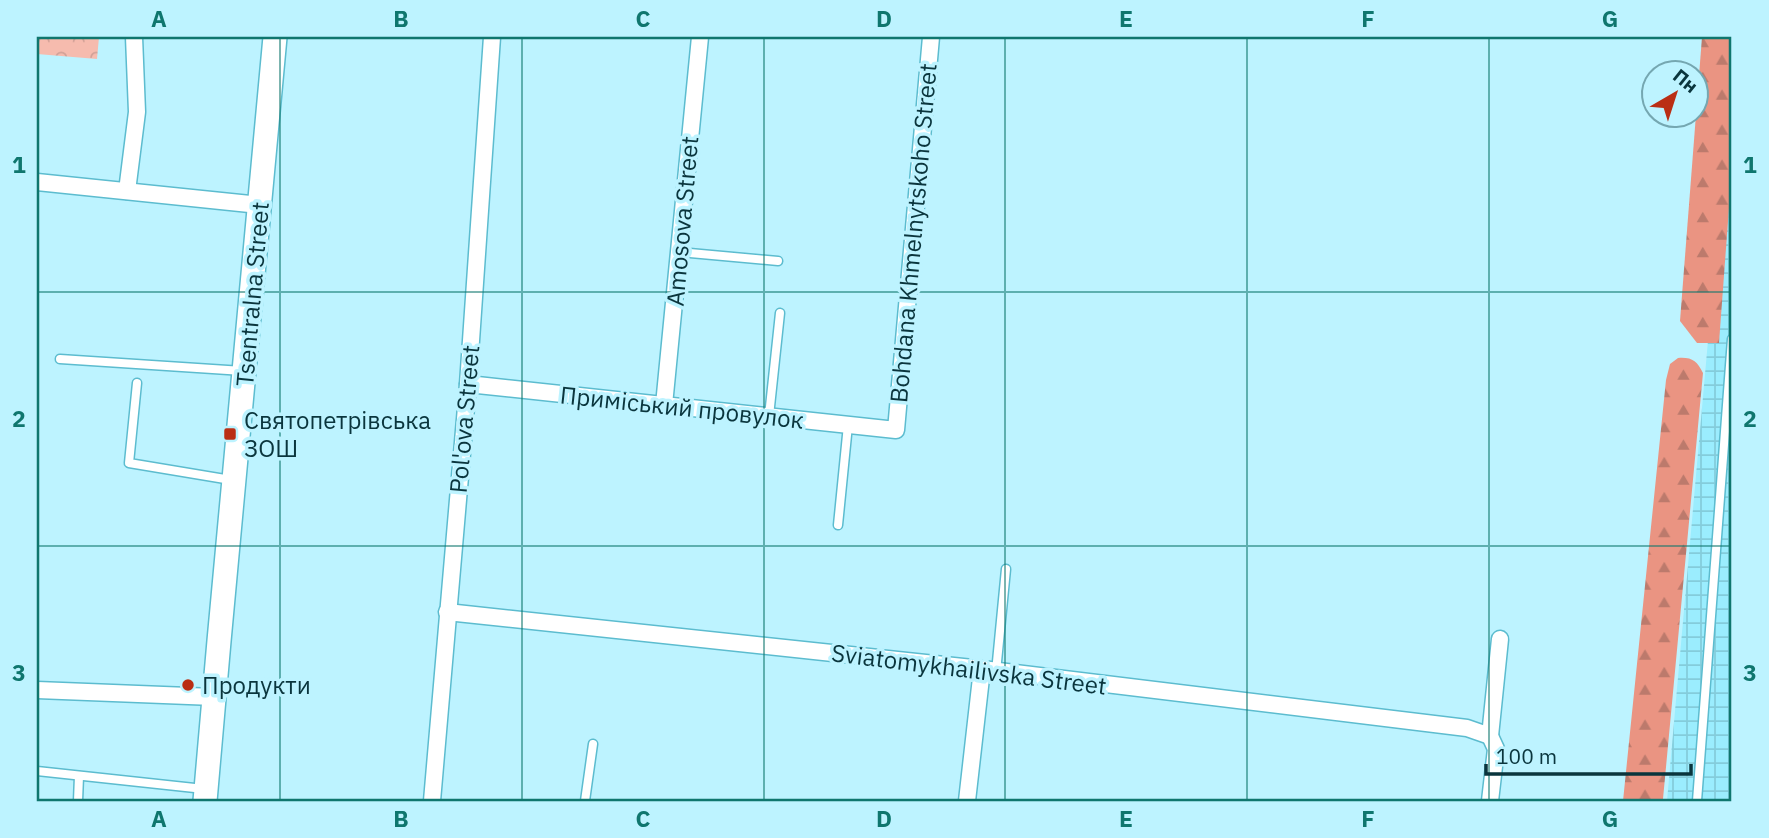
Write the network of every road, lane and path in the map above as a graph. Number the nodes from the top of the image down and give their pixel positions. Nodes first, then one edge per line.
1 (134, 37) edge
2 (275, 37) edge
3 (492, 37) edge
4 (700, 37) edge
5 (931, 37) edge
6 (37, 182) edge
7 (127, 191) junction
8 (260, 205) junction
9 (679, 252) junction
10 (778, 261) dead end
11 (780, 313) dead end
12 (1732, 340) edge
13 (1732, 348) edge
14 (60, 359) dead end
15 (245, 371) junction
16 (137, 383) dead end
17 (468, 384) junction
18 (664, 405) junction
19 (769, 416) junction
20 (848, 425) junction
21 (896, 430) joint
22 (234, 480) junction
23 (838, 525) dead end
24 (1006, 569) dead end
25 (447, 612) junction
26 (1500, 639) dead end
27 (989, 671) junction
28 (37, 690) edge
29 (214, 697) junction
30 (1490, 736) junction
31 (593, 744) dead end
32 (37, 771) edge
33 (79, 776) junction
34 (206, 795) edge
35 (78, 801) edge
36 (432, 801) edge
37 (585, 801) edge
38 (967, 801) edge
39 (1490, 801) edge
40 (1697, 801) edge

1 - 7 street
2 - 8 main road, Tsentralna Street
3 - 17 street, Pol'ova Street
4 - 9 street, Amosova Street
5 - 21 street, Bohdana Khmelnytskoho Street
6 - 7 street
7 - 8 street
8 - 15 main road, Tsentralna Street
9 - 10 lane
9 - 18 street, Amosova Street
11 - 19 lane
12 - 13 lane
13 - 40 lane
14 - 15 lane
15 - 22 main road, Tsentralna Street
16 - 22 lane
17 - 18 street, Приміський провулок
17 - 25 street, Pol'ova Street
18 - 19 street, Приміський провулок
19 - 20 street, Приміський провулок
20 - 21 street, Приміський провулок
20 - 23 lane
22 - 29 main road, Tsentralna Street
24 - 27 lane
25 - 27 street, Sviatomykhailivska Street
25 - 36 street, Pol'ova Street
26 - 30 street
27 - 30 street, Sviatomykhailivska Street
27 - 38 street
28 - 29 street
29 - 34 main road, Tsentralna Street
30 - 39 street
31 - 37 lane
32 - 33 lane
33 - 34 lane
33 - 35 lane

